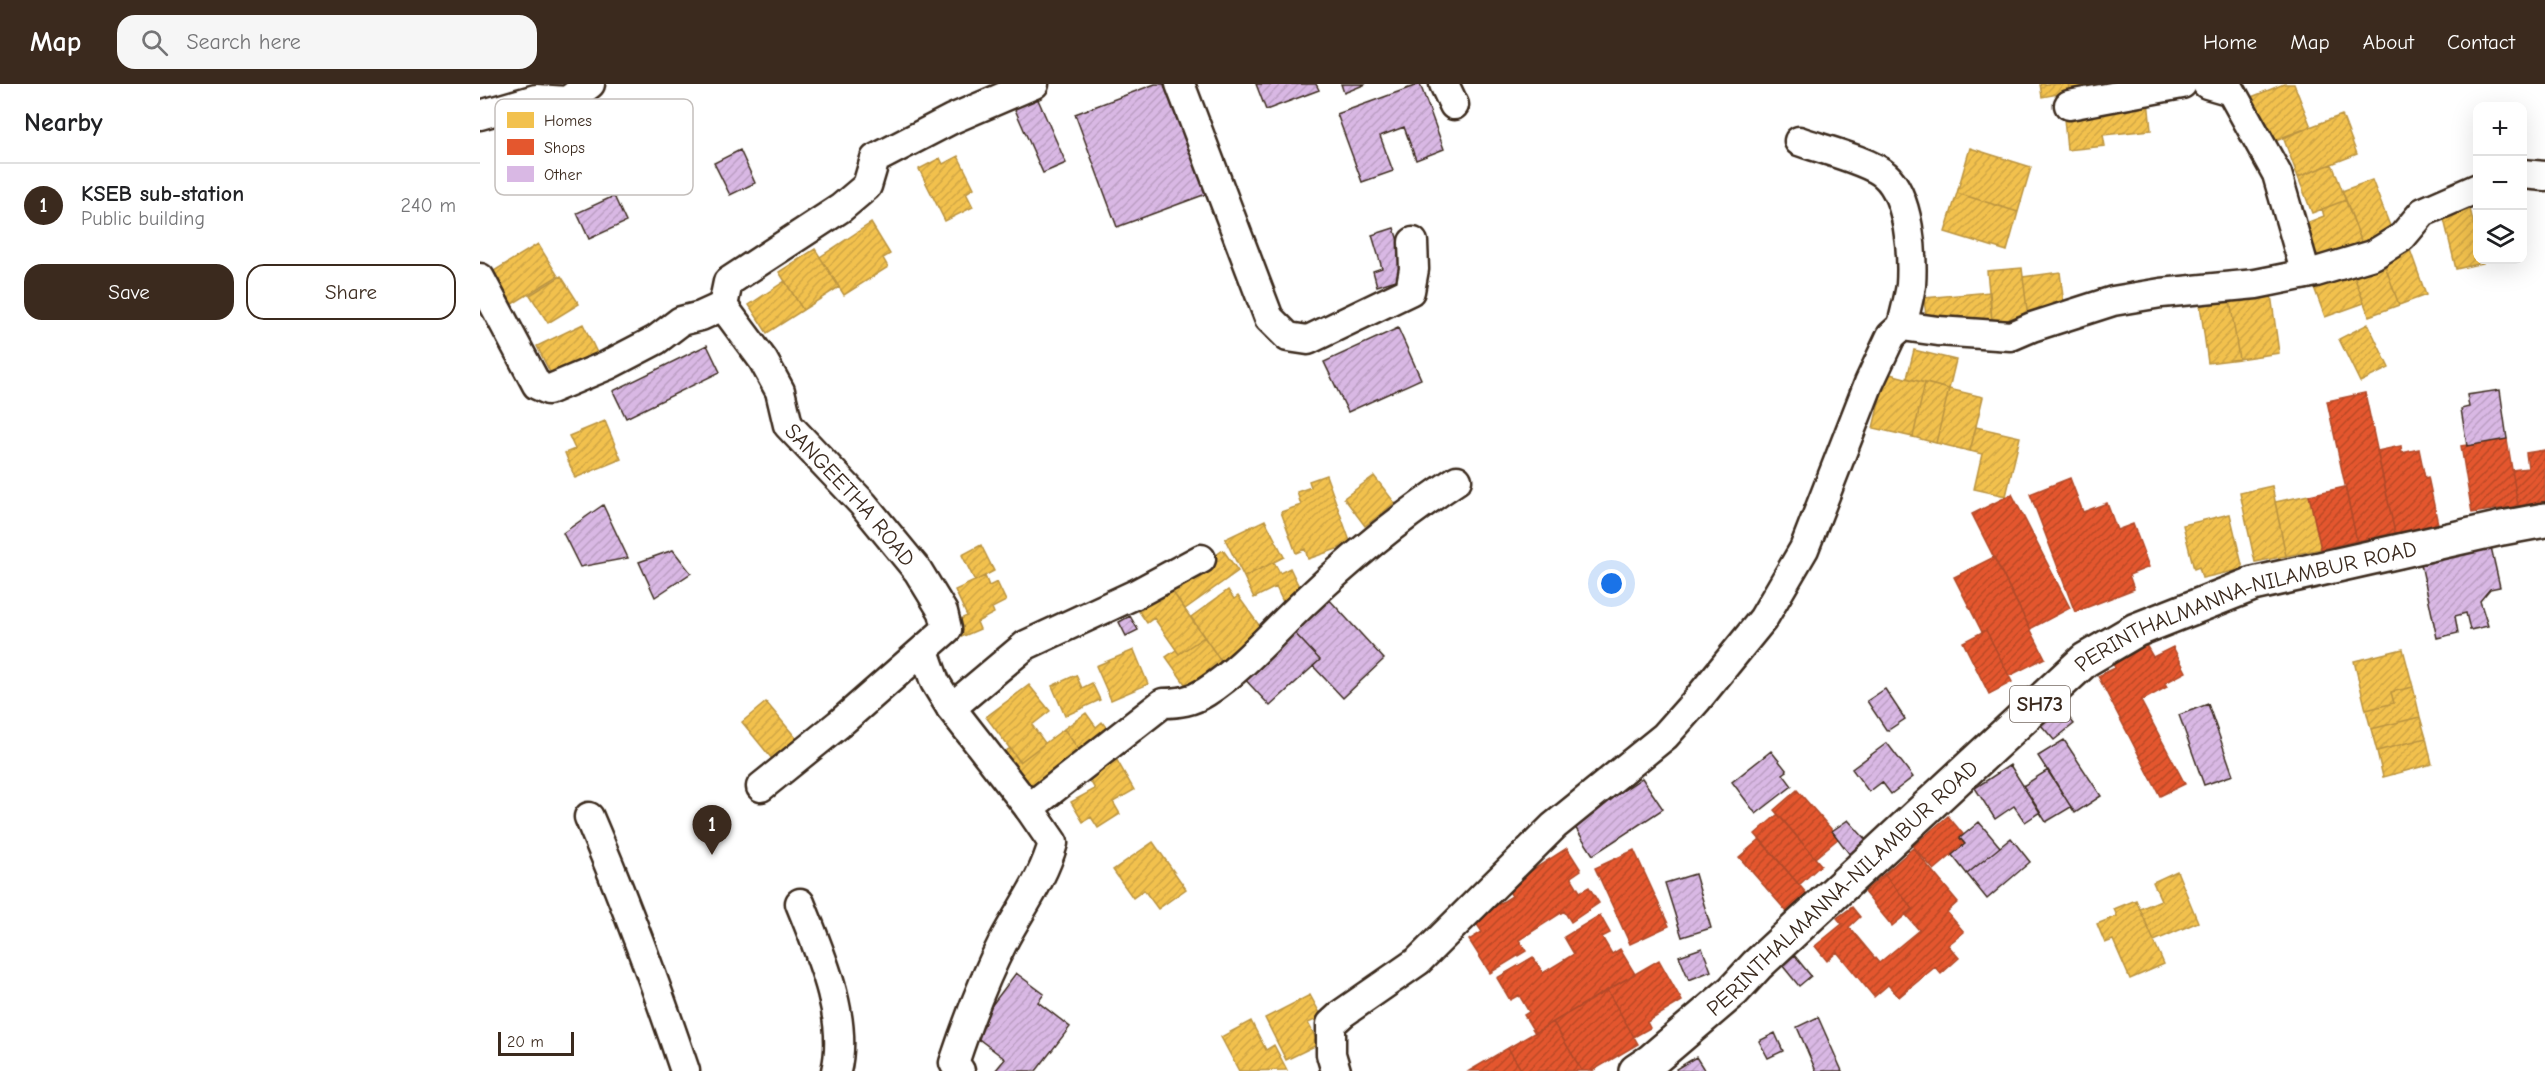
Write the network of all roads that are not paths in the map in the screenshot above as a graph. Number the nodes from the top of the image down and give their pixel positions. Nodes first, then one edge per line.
1 (590, 84) edge
2 (1034, 84) edge
3 (1180, 84) edge
4 (2182, 84) edge
5 (2207, 84) edge
6 (570, 99) edge
7 (2069, 105) dead end
8 (495, 111) edge
9 (480, 115) edge
10 (1799, 141) dead end
11 (2527, 174) edge
12 (2545, 176) edge
13 (2473, 190) edge
14 (1413, 242) dead end
15 (2306, 274) junction
16 (480, 278) edge
17 (723, 306) junction
18 (1902, 326) junction
19 (1457, 480) dead end
20 (2545, 520) edge
21 (1201, 559) dead end
22 (924, 651) junction
23 (951, 708) junction
24 (761, 787) dead end
25 (1029, 808) junction
26 (589, 817) dead end
27 (800, 903) dead end
28 (1647, 1068) edge
29 (685, 1071) edge
30 (836, 1071) edge
31 (960, 1071) edge
32 (1336, 1071) edge

1 - 6 street
2 - 17 street
3 - 14 street
4 - 7 street
5 - 15 street
8 - 9 street
10 - 18 street
11 - 12 street
13 - 15 street
15 - 18 street
16 - 17 street
17 - 22 street, SANGEETHA ROAD
18 - 32 street
19 - 25 street
20 - 28 main road, PERINTHALMANNA-NILAMBUR ROAD / SH73
21 - 23 street
22 - 23 street
22 - 24 street
23 - 25 street
25 - 31 street
26 - 29 street
27 - 30 street

